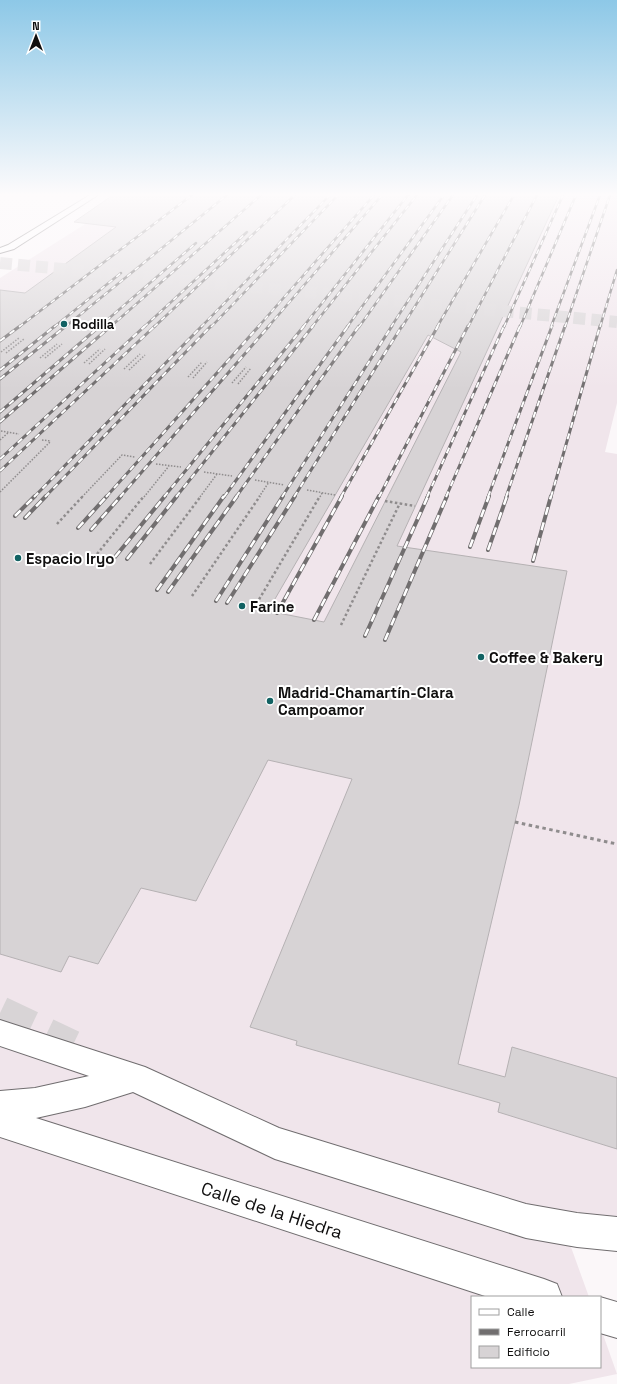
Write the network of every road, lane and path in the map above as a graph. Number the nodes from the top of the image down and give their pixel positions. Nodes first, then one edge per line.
1 (19, 338) dead end
2 (24, 339) dead end
3 (57, 344) dead end
4 (62, 344) dead end
5 (100, 349) dead end
6 (105, 349) dead end
7 (1, 352) dead end
8 (6, 353) dead end
9 (140, 354) dead end
10 (145, 355) dead end
11 (40, 358) dead end
12 (45, 358) dead end
13 (202, 362) dead end
14 (207, 362) dead end
15 (84, 363) dead end
16 (89, 364) dead end
17 (246, 367) dead end
18 (251, 368) dead end
19 (124, 369) dead end
20 (129, 370) dead end
21 (188, 377) dead end
22 (193, 378) dead end
23 (232, 383) dead end
24 (238, 384) dead end
25 (0, 431) edge
26 (9, 432) junction
27 (19, 434) dead end
28 (0, 440) edge
29 (42, 440) dead end
30 (135, 457) dead end
31 (156, 464) dead end
32 (169, 466) junction
33 (181, 468) dead end
34 (204, 472) dead end
35 (217, 474) junction
36 (232, 476) dead end
37 (255, 480) dead end
38 (268, 482) junction
39 (284, 485) dead end
40 (307, 490) dead end
41 (0, 492) edge
42 (322, 493) junction
43 (335, 495) dead end
44 (385, 501) dead end
45 (400, 504) junction
46 (415, 506) dead end
47 (57, 524) dead end
48 (97, 554) dead end
49 (150, 564) dead end
50 (192, 596) dead end
51 (254, 608) dead end
52 (341, 625) dead end
53 (515, 822) dead end
54 (617, 844) edge
55 (0, 1033) edge
56 (134, 1077) junction
57 (0, 1106) edge
58 (0, 1122) edge
59 (617, 1234) edge
60 (541, 1296) edge
61 (601, 1315) edge
62 (617, 1320) edge

1 - 7 path
2 - 8 path
3 - 11 path
4 - 12 path
5 - 15 path
6 - 16 path
9 - 19 path
10 - 20 path
13 - 21 path
14 - 22 path
17 - 23 path
18 - 24 path
25 - 26 path
26 - 27 path
26 - 28 path
29 - 41 path
30 - 47 path
31 - 32 path
32 - 33 path
32 - 48 path
34 - 35 path
35 - 36 path
35 - 49 path
37 - 38 path
38 - 39 path
38 - 50 path
40 - 42 path
42 - 43 path
42 - 51 path
44 - 45 path
45 - 46 path
45 - 52 path
53 - 54 path
55 - 56 main road
56 - 57 main road
56 - 59 main road
58 - 60 main road, Calle de la Hiedra
61 - 62 main road

